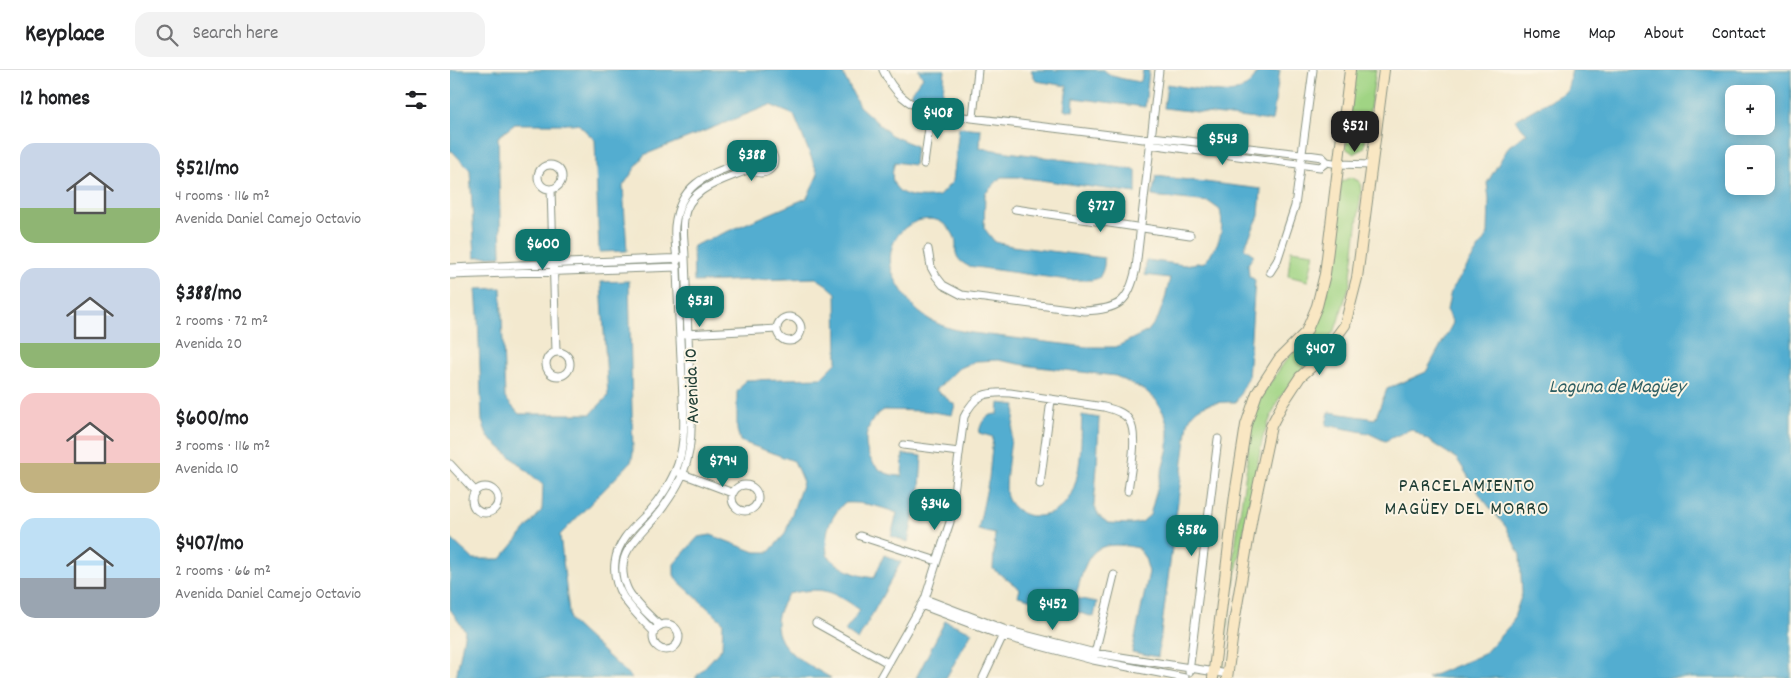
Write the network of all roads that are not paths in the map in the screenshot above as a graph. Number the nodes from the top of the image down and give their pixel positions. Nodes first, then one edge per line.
1 (883, 70) edge
2 (978, 70) edge
3 (1159, 70) edge
4 (1313, 70) edge
5 (1350, 70) edge
6 (1384, 70) edge
7 (931, 113) junction
8 (973, 117) junction
9 (1152, 141) junction
10 (1301, 154) junction
11 (749, 160) junction
12 (1327, 162) junction
13 (924, 164) dead end
14 (1339, 164) junction
15 (1300, 165) junction
16 (1372, 165) junction
17 (752, 168) junction
18 (551, 189) dead end
19 (1015, 209) dead end
20 (1142, 228) junction
21 (1190, 234) dead end
22 (928, 250) dead end
23 (676, 259) junction
24 (614, 261) junction
25 (685, 262) junction
26 (553, 264) junction
27 (490, 266) junction
28 (677, 267) junction
29 (450, 268) edge
30 (614, 270) junction
31 (554, 272) junction
32 (1270, 272) dead end
33 (490, 274) junction
34 (450, 276) edge
35 (777, 329) dead end
36 (680, 334) junction
37 (689, 334) junction
38 (556, 351) dead end
39 (1051, 400) junction
40 (1218, 440) dead end
41 (903, 444) dead end
42 (959, 452) junction
43 (450, 464) edge
44 (675, 470) junction
45 (683, 474) junction
46 (1040, 484) dead end
47 (475, 491) dead end
48 (1128, 491) dead end
49 (733, 493) dead end
50 (860, 536) dead end
51 (937, 561) junction
52 (1114, 575) dead end
53 (923, 602) junction
54 (816, 623) dead end
55 (660, 626) junction
56 (654, 632) junction
57 (1004, 633) junction
58 (1094, 656) junction
59 (888, 663) junction
60 (1190, 668) junction
61 (1213, 674) edge
62 (1227, 676) edge
63 (880, 678) edge
64 (983, 678) edge
65 (1187, 678) edge

1 - 7 street
2 - 8 street
3 - 9 street
4 - 10 street
5 - 14 main road
6 - 16 main road
7 - 8 street
7 - 13 street
8 - 9 street
9 - 10 street
9 - 15 street
9 - 20 street
10 - 12 street
10 - 15 street
11 - 17 street
11 - 17 street
11 - 23 street, Avenida 10
12 - 14 street
12 - 15 street
14 - 16 street
14 - 61 main road
15 - 32 street
16 - 62 main road
17 - 25 street, Avenida 10
18 - 26 street
19 - 20 street
20 - 21 street
20 - 22 street
23 - 24 street
23 - 25 street
23 - 28 street, Avenida 10
24 - 26 street
24 - 30 street
25 - 28 street
25 - 37 street, Avenida 10
26 - 27 street
26 - 31 street
27 - 29 street
27 - 33 street
28 - 30 street
28 - 36 street, Avenida 10
30 - 31 street
31 - 33 street
31 - 38 street
33 - 34 street
35 - 37 street
36 - 37 street
36 - 44 street, Avenida 10
37 - 45 street, Avenida 10
39 - 42 street
39 - 46 street
39 - 48 street
40 - 60 street
41 - 42 street
42 - 51 street
43 - 47 street
44 - 45 street
44 - 56 street, Avenida 10
45 - 49 street
45 - 55 street, Avenida 10
50 - 51 street
51 - 53 street
52 - 58 street
53 - 57 street
53 - 59 street
54 - 59 street
55 - 56 street
55 - 56 street
57 - 58 street
57 - 64 street
58 - 60 street
58 - 65 street
59 - 63 street
60 - 61 street
60 - 65 street
61 - 62 street

